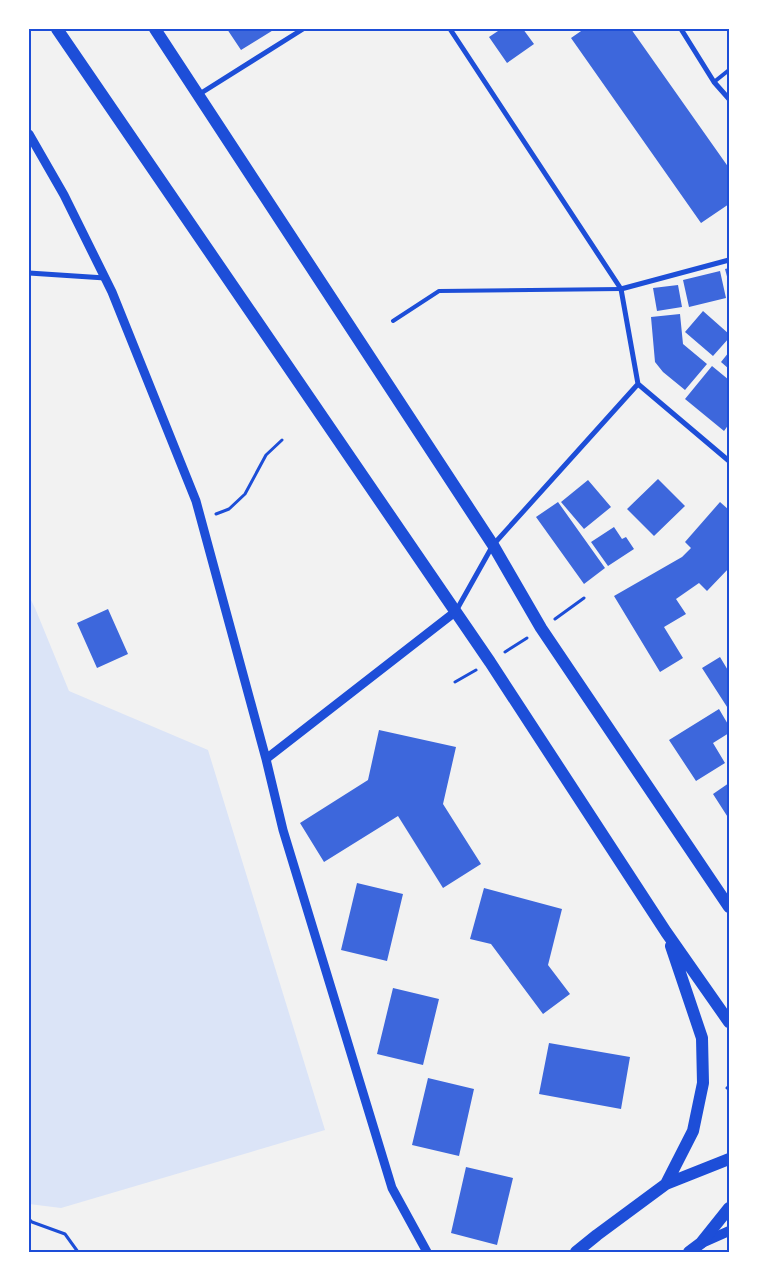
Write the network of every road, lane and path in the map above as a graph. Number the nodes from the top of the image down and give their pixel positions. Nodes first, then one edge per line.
1 (57, 29) edge
2 (155, 29) edge
3 (303, 29) edge
4 (450, 29) edge
5 (681, 29) edge
6 (729, 70) edge
7 (714, 82) junction
8 (198, 95) junction
9 (729, 98) edge
10 (29, 134) edge
11 (729, 260) edge
12 (29, 273) edge
13 (106, 278) junction
14 (621, 289) junction
15 (394, 321) dead end
16 (638, 384) junction
17 (282, 440) dead end
18 (729, 461) edge
19 (201, 518) junction
20 (493, 545) junction
21 (584, 598) dead end
22 (455, 612) junction
23 (541, 628) junction
24 (490, 662) junction
25 (455, 682) dead end
26 (266, 759) junction
27 (715, 887) junction
28 (729, 897) edge
29 (729, 907) edge
30 (666, 932) junction
31 (729, 1022) edge
32 (729, 1158) edge
33 (666, 1184) junction
34 (729, 1208) edge
35 (29, 1219) edge
36 (729, 1231) edge
37 (702, 1243) junction
38 (78, 1252) edge
39 (427, 1252) edge
40 (576, 1252) edge
41 (690, 1252) edge

1 - 22 main road
2 - 8 main road
3 - 8 street
4 - 14 street
5 - 7 street
6 - 7 lane
7 - 9 street
8 - 20 main road
10 - 13 street
11 - 14 street
12 - 13 street
13 - 19 street
14 - 15 lane
14 - 16 street
16 - 18 street
16 - 20 street
17 - 19 path
19 - 26 street
20 - 22 street
20 - 23 main road
21 - 23 path
22 - 24 main road
22 - 26 street
23 - 24 path
23 - 27 main road
24 - 25 path
24 - 30 main road
26 - 39 street
27 - 28 main road
27 - 29 main road
30 - 31 main road
30 - 33 main road
32 - 33 main road
33 - 40 main road
34 - 37 main road
35 - 38 path
36 - 37 main road
37 - 41 main road

